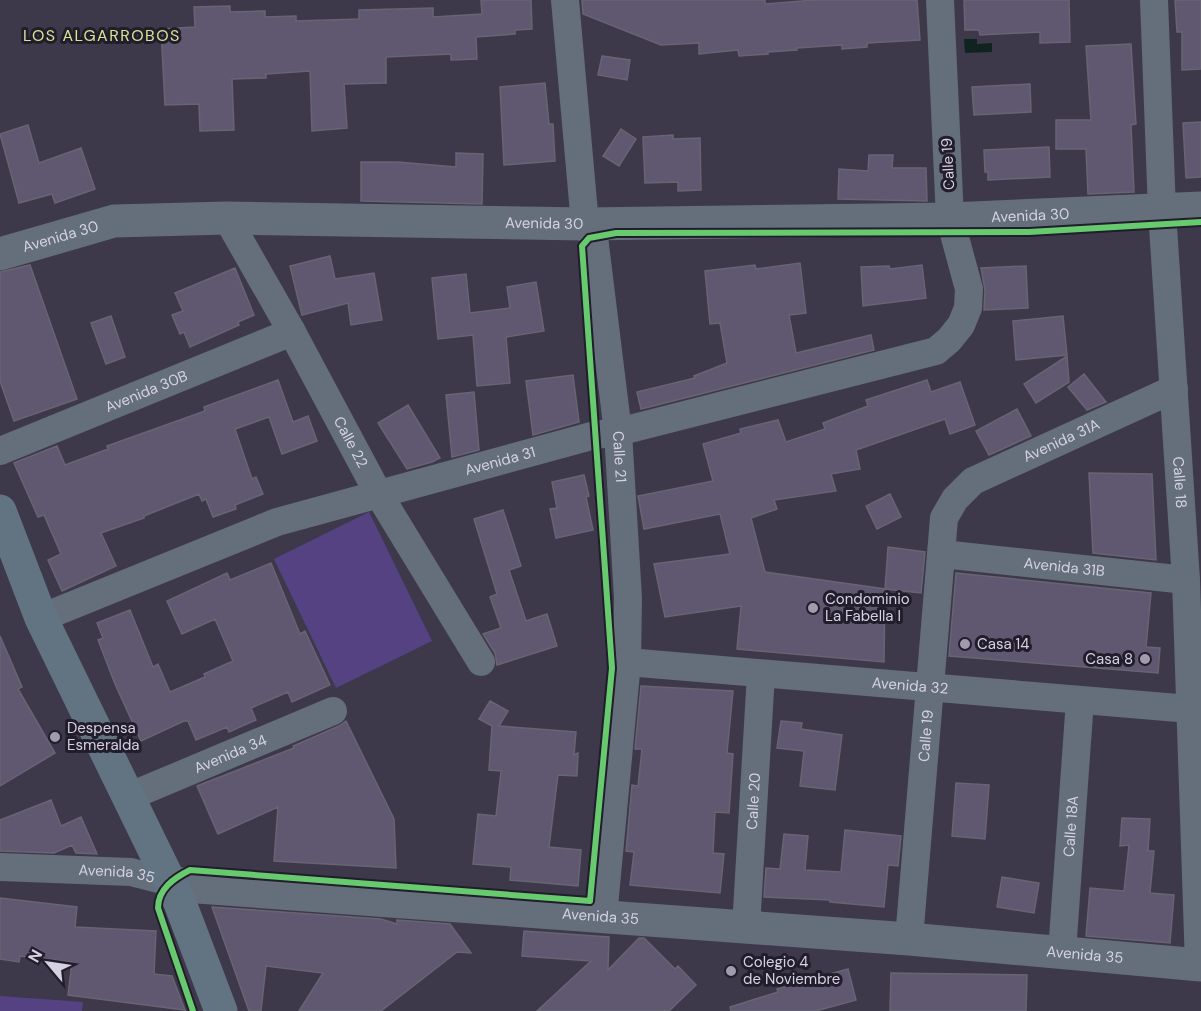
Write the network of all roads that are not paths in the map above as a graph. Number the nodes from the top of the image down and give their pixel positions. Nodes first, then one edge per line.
1 (565, 0) edge
2 (940, 0) edge
3 (1154, 0) edge
4 (1201, 208) edge
5 (1162, 211) junction
6 (227, 218) junction
7 (950, 219) junction
8 (585, 224) junction
9 (0, 254) edge
10 (962, 325) joint
11 (292, 332) junction
12 (1174, 389) junction
13 (618, 432) junction
14 (0, 451) edge
15 (378, 493) junction
16 (955, 499) joint
17 (0, 511) edge
18 (942, 554) junction
19 (1186, 580) junction
20 (41, 618) junction
21 (481, 662) dead end
22 (627, 662) junction
23 (761, 674) junction
24 (930, 687) junction
25 (1080, 699) junction
26 (1190, 709) junction
27 (333, 711) dead end
28 (128, 797) junction
29 (0, 867) edge
30 (170, 882) junction
31 (603, 917) junction
32 (746, 927) junction
33 (909, 939) junction
34 (1062, 952) junction
35 (1200, 965) edge
36 (221, 1011) edge

1 - 8 street, Calle 21
2 - 7 street, Calle 19
3 - 5 street, Calle 18
4 - 5 street, Avenida 30
5 - 7 street, Avenida 30
5 - 12 street, Calle 18
6 - 8 street, Avenida 30
6 - 9 street, Avenida 30
6 - 11 street, Calle 22
7 - 8 street, Avenida 30
7 - 10 street, Calle 19
8 - 13 street, Calle 21
10 - 13 street, Avenida 31
11 - 14 street, Avenida 30B
11 - 15 street, Calle 22
12 - 16 street, Avenida 31A
12 - 19 street, Calle 18
13 - 15 street, Avenida 31
13 - 22 street, Calle 21
15 - 20 street, Avenida 31
15 - 21 street, Calle 22
16 - 18 street, Calle 19
17 - 20 main road
18 - 19 street, Avenida 31B
18 - 24 street, Calle 19
19 - 26 street, Calle 18
20 - 28 main road
22 - 23 street, Avenida 32
22 - 31 street, Calle 21
23 - 24 street, Avenida 32
23 - 32 street, Calle 20
24 - 25 street, Avenida 32
24 - 33 street, Calle 19
25 - 26 street, Avenida 32
25 - 34 street, Calle 18A
26 - 35 street, Calle 18
27 - 28 street, Avenida 34
28 - 30 main road
29 - 30 street, Avenida 35
30 - 31 street, Avenida 35
30 - 36 main road
31 - 32 street, Avenida 35
32 - 33 street, Avenida 35
33 - 34 street, Avenida 35
34 - 35 street, Avenida 35

